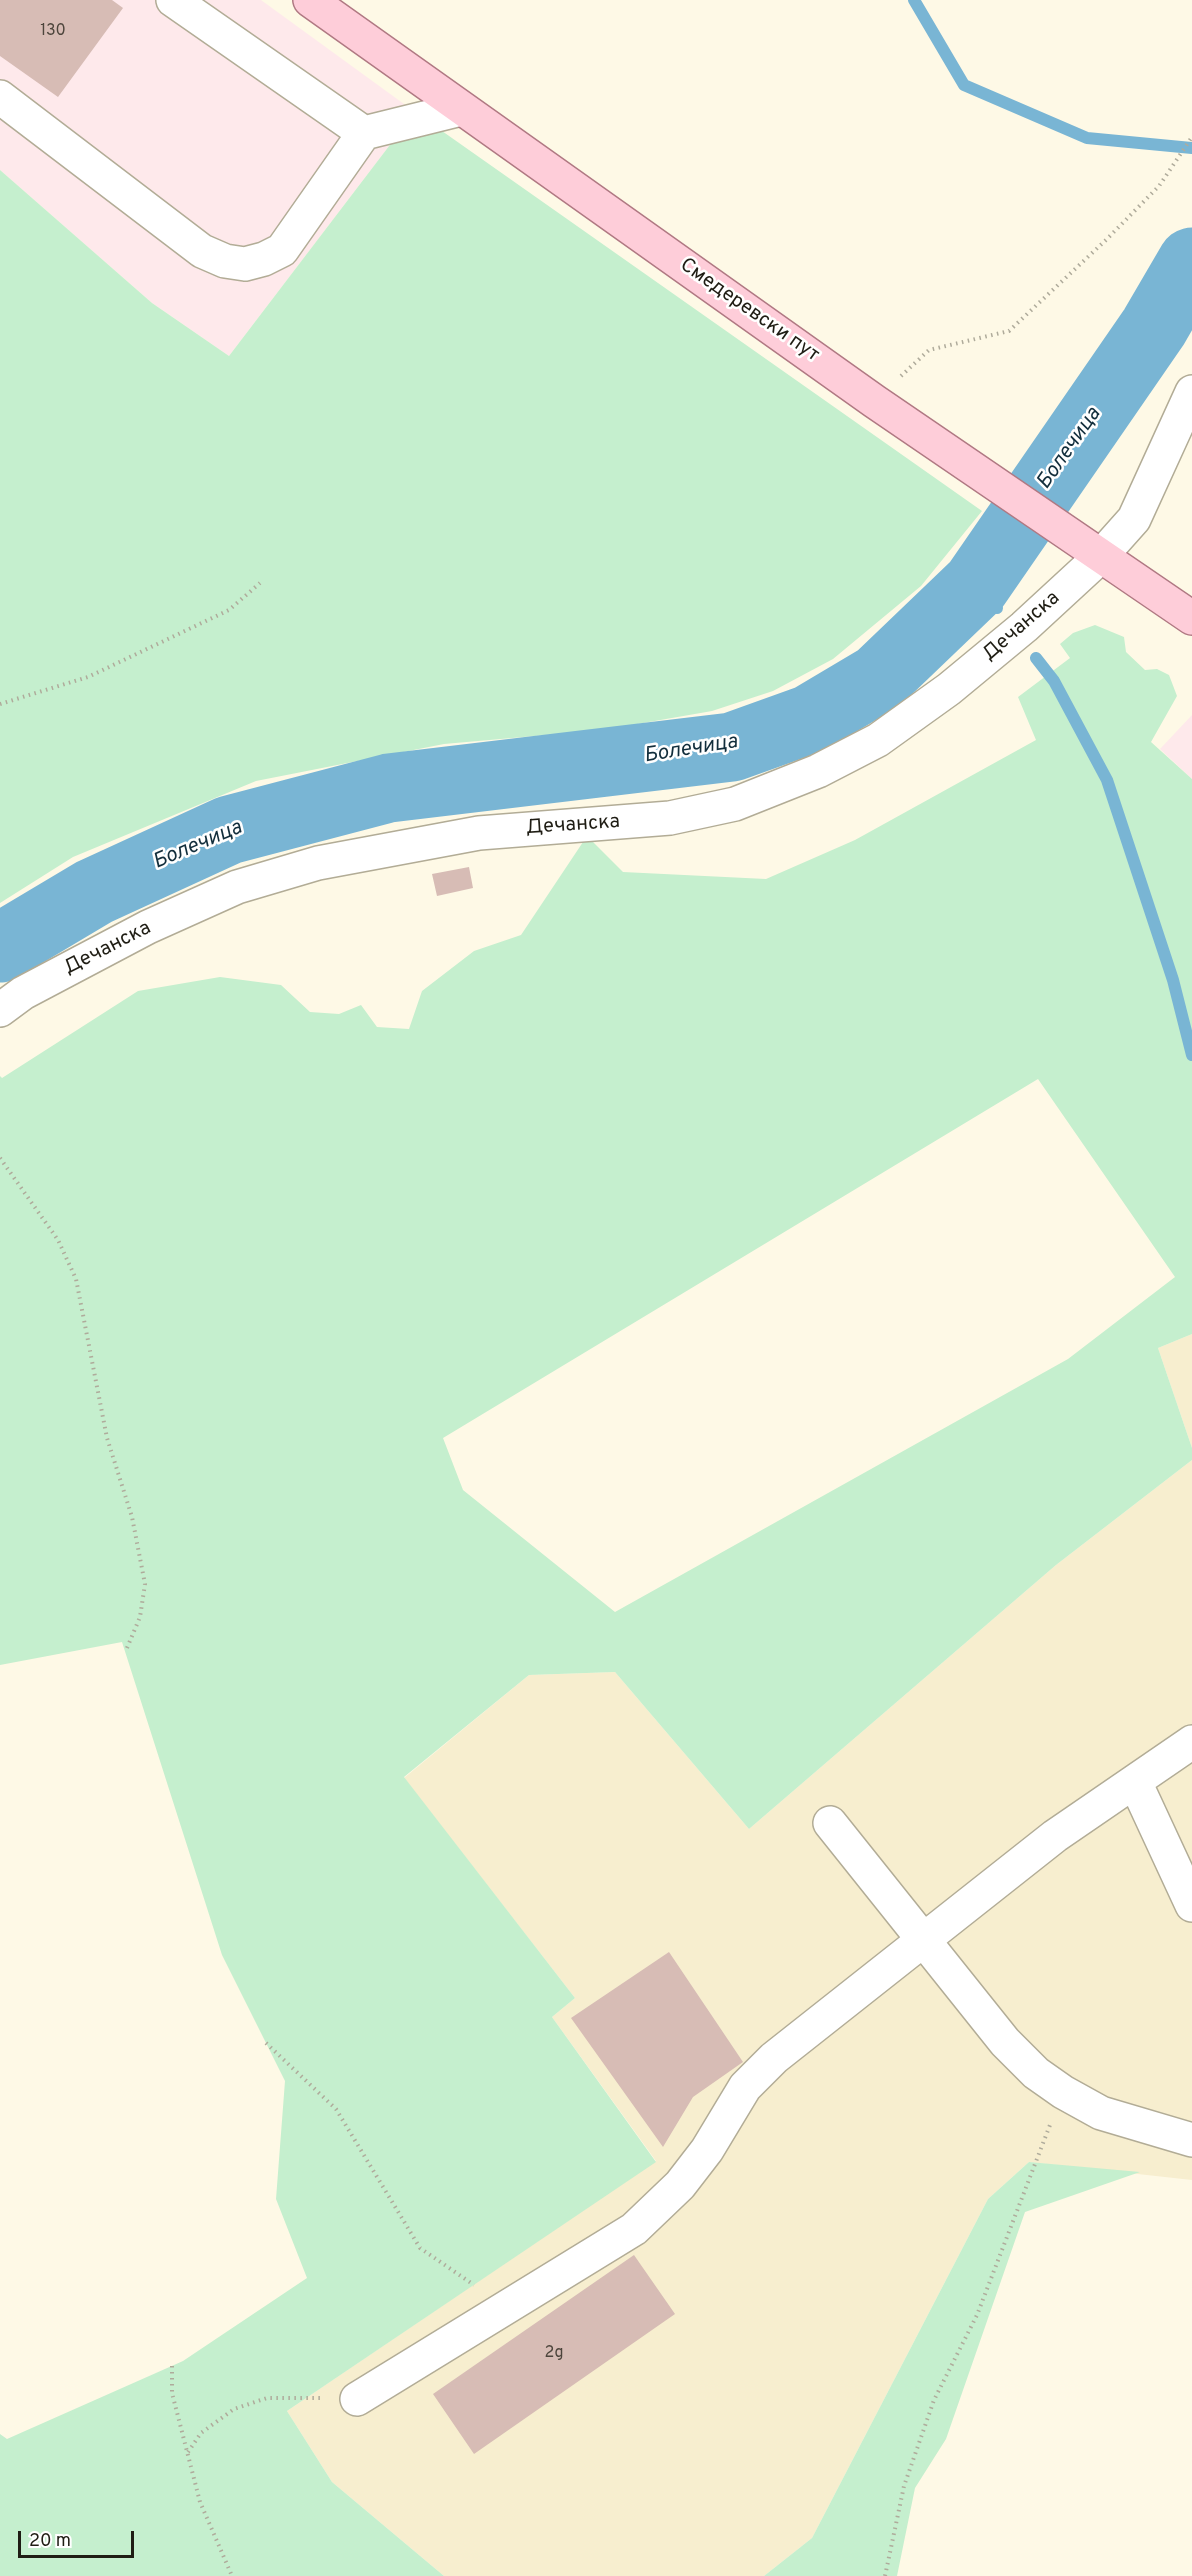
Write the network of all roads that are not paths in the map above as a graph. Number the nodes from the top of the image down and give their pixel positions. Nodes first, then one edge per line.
1 (172, 0) edge
2 (310, 0) edge
3 (0, 98) edge
4 (461, 110) junction
5 (364, 133) junction
6 (1192, 392) edge
7 (1101, 556) junction
8 (1192, 618) edge
9 (0, 1010) edge
10 (1192, 1742) edge
11 (1135, 1782) junction
12 (830, 1823) dead end
13 (1192, 1905) edge
14 (923, 1941) junction
15 (1192, 2140) edge
16 (357, 2399) road end

1 - 5 lane
2 - 4 main road, Смедеревски пут
3 - 5 lane
4 - 5 lane
4 - 7 main road, Смедеревски пут
6 - 7 lane, Дечанска
7 - 8 main road, Смедеревски пут
7 - 9 lane, Дечанска
10 - 11 lane
11 - 13 lane
11 - 14 lane
12 - 14 lane
14 - 15 lane
14 - 16 lane

